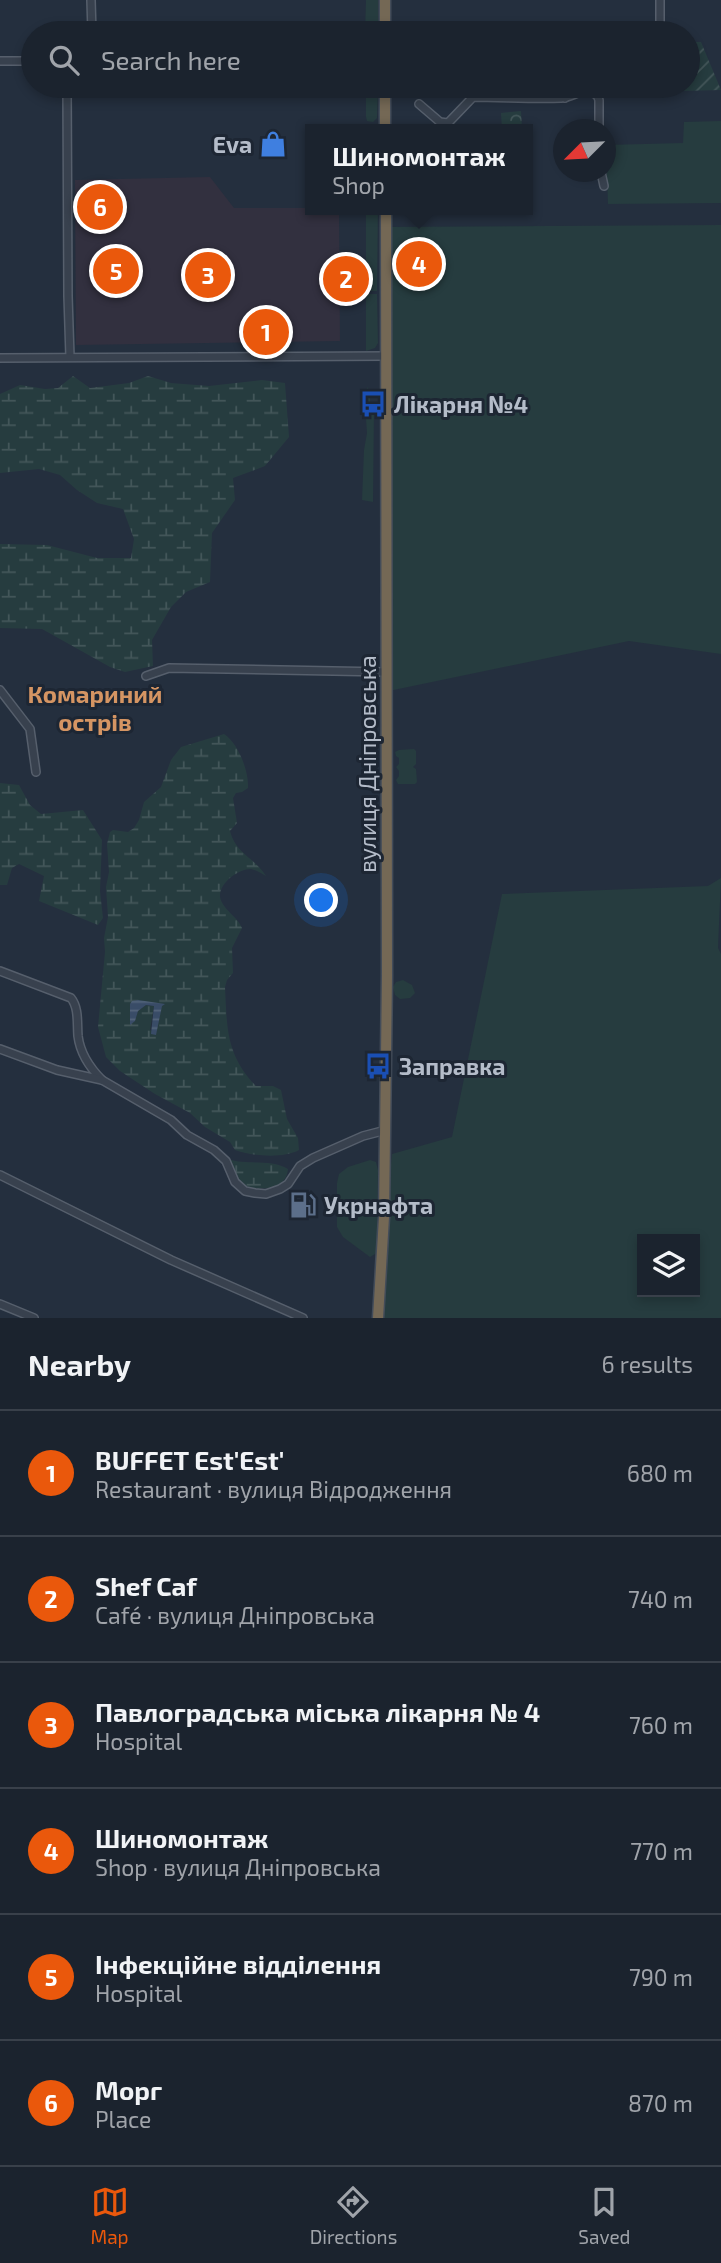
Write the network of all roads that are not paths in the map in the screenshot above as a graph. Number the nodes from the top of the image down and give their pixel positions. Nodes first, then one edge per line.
1 (91, 0) edge
2 (385, 0) edge
3 (660, 0) edge
4 (92, 21) edge
5 (385, 21) edge
6 (660, 21) edge
7 (0, 61) edge
8 (21, 61) edge
9 (67, 98) edge
10 (385, 98) edge
11 (472, 98) edge
12 (598, 98) edge
13 (419, 104) dead end
14 (599, 119) edge
15 (385, 124) edge
16 (603, 182) edge
17 (604, 186) dead end
18 (386, 215) edge
19 (386, 356) junction
20 (71, 357) junction
21 (0, 358) edge
22 (386, 671) junction
23 (146, 676) dead end
24 (0, 690) edge
25 (36, 772) dead end
26 (0, 971) edge
27 (0, 1049) edge
28 (102, 1080) junction
29 (386, 1130) junction
30 (0, 1175) edge
31 (0, 1304) edge
32 (280, 1314) edge
33 (34, 1318) edge
34 (303, 1318) edge
35 (378, 1318) edge

1 - 4 street
2 - 5 highway
3 - 6 street
7 - 8 street
9 - 20 street
10 - 15 highway
11 - 13 street
12 - 14 street
16 - 17 street
18 - 19 highway, вулиця Дніпровська
19 - 20 street
19 - 22 highway, вулиця Дніпровська
20 - 21 street
22 - 23 street
22 - 29 highway, вулиця Дніпровська
24 - 25 street
26 - 28 street
27 - 28 street
28 - 29 street
29 - 35 highway, вулиця Дніпровська
30 - 32 street
31 - 33 street
32 - 34 street

